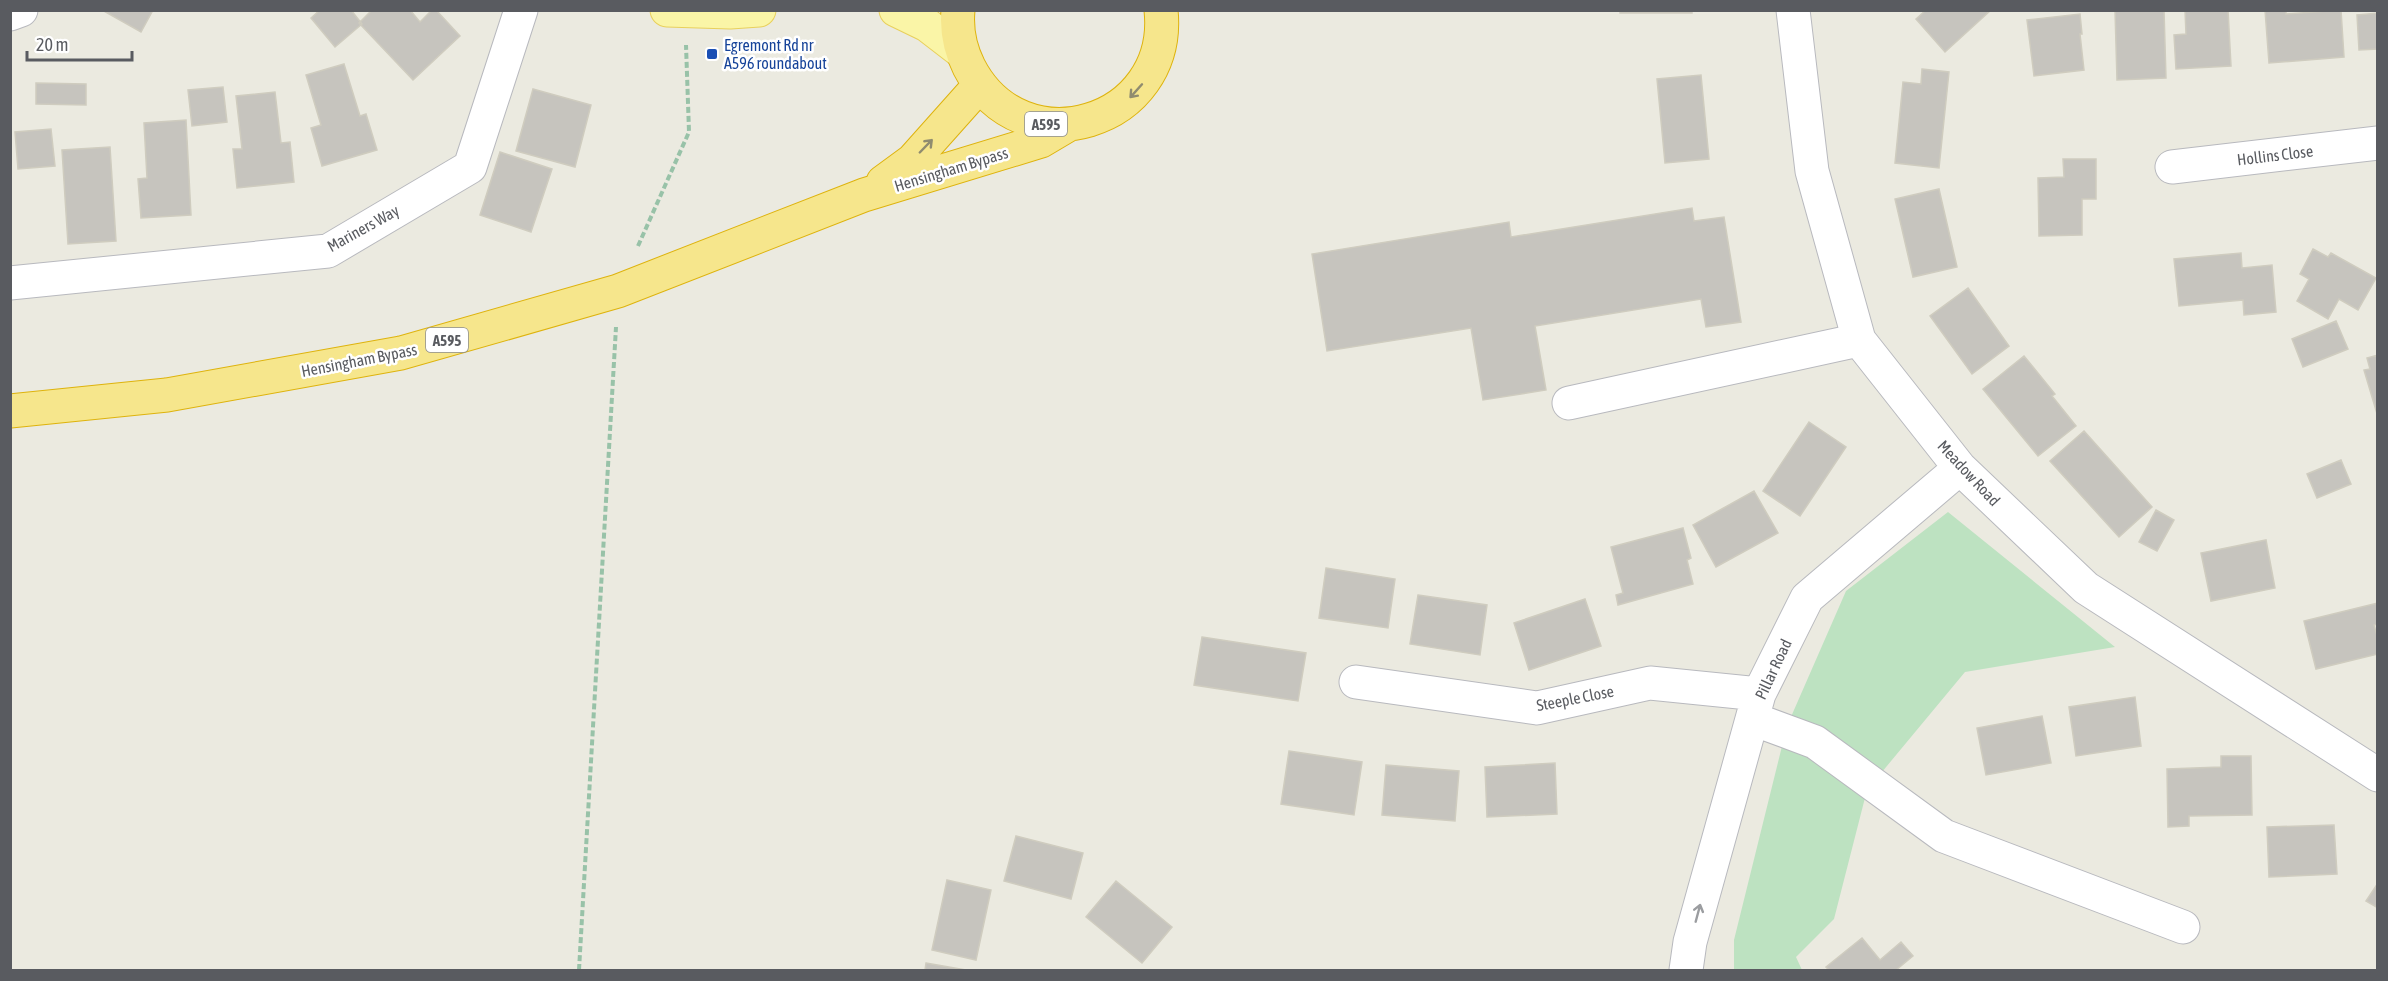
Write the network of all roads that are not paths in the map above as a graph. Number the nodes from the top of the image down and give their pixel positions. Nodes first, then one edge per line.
1 (21, 10) edge
2 (521, 10) edge
3 (759, 10) edge
4 (896, 10) edge
5 (958, 10) edge
6 (1181, 10) edge
7 (1793, 10) edge
8 (676, 11) edge
9 (10, 14) edge
10 (1161, 25) edge
11 (962, 52) junction
12 (979, 86) junction
13 (1068, 125) junction
14 (2378, 143) edge
15 (2172, 167) dead end
16 (864, 195) junction
17 (10, 283) edge
18 (1859, 340) junction
19 (1569, 403) dead end
20 (10, 411) edge
21 (1959, 468) junction
22 (1356, 682) dead end
23 (1756, 706) junction
24 (2378, 775) edge
25 (2183, 927) dead end
26 (1686, 970) edge

1 - 9 street
2 - 17 street, Mariners Way
3 - 8 main road
4 - 11 main road
5 - 11 highway, A595
6 - 10 highway, A595
7 - 18 street, Meadow Road
10 -> 13 highway, A595
11 - 12 highway, A595
12 - 13 highway, A595
16 -> 12 highway, Hensingham Bypass / A595
13 - 16 highway, Hensingham Bypass / A595
14 - 15 street, Hollins Close
16 - 20 highway, Hensingham Bypass / A595
18 - 19 street
18 - 21 street, Meadow Road
21 - 23 street, Pillar Road
21 - 24 street, Meadow Road
22 - 23 street, Steeple Close
23 - 25 street, Steeple Close
26 -> 23 street, Pillar Road

